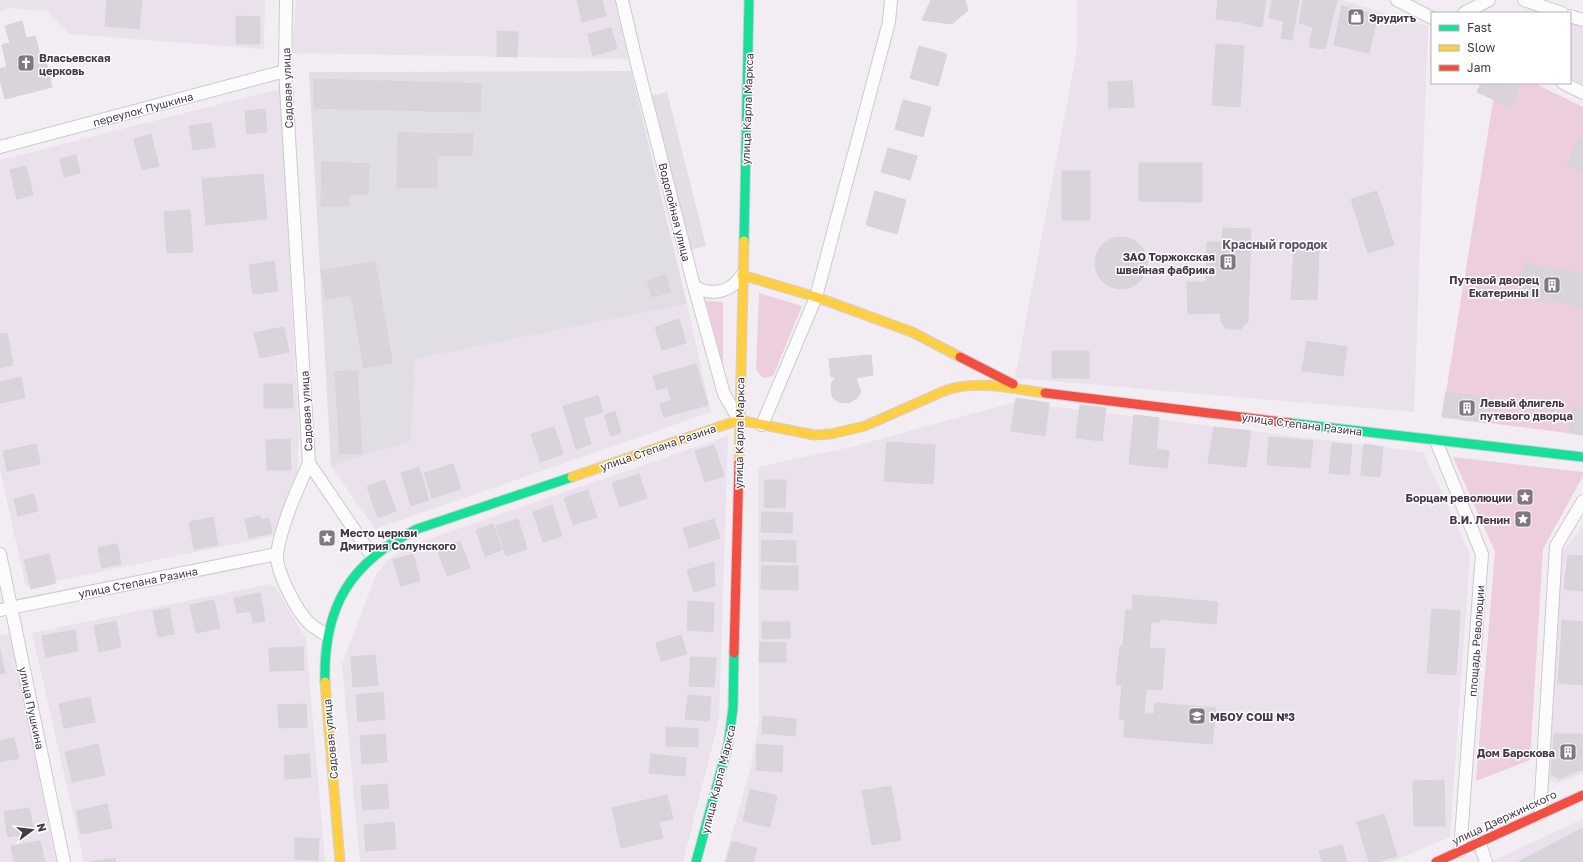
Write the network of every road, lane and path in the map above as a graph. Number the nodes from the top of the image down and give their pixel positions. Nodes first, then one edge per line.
1 (286, 0) edge
2 (622, 0) edge
3 (749, 0) edge
4 (891, 0) edge
5 (1397, 0) edge
6 (1489, 0) edge
7 (1524, 0) edge
8 (1466, 12) edge
9 (1559, 12) edge
10 (1571, 16) edge
11 (1431, 17) edge
12 (1583, 20) edge
13 (285, 71) junction
14 (1565, 84) edge
15 (1583, 93) edge
16 (0, 147) edge
17 (742, 275) junction
18 (694, 286) junction
19 (816, 297) junction
20 (1022, 389) junction
21 (739, 420) junction
22 (762, 425) junction
23 (1436, 440) junction
24 (1583, 456) edge
25 (309, 463) junction
26 (1583, 501) edge
27 (0, 554) edge
28 (277, 554) junction
29 (372, 556) junction
30 (5, 609) edge
31 (327, 636) junction
32 (1583, 795) edge
33 (1540, 814) junction
34 (1479, 842) junction
35 (1460, 851) junction
36 (64, 862) edge
37 (340, 862) edge
38 (696, 862) edge
39 (1436, 862) edge
40 (1486, 862) edge

1 - 13 street, Садовая улица
2 - 18 street, Водопойная улица
3 - 17 main road, улица Карла Маркса
4 - 19 street, улица Карла Маркса
5 - 11 street
6 - 8 street
7 - 9 street
10 - 12 street
13 - 16 street, переулок Пушкина
13 - 25 street, Садовая улица
14 - 15 street
17 - 18 street
17 - 19 main road, улица Степана Разина
17 - 21 main road, улица Карла Маркса
18 - 21 street, Водопойная улица
19 - 20 main road, улица Степана Разина
19 - 22 street, улица Карла Маркса
20 - 22 main road, улица Степана Разина
20 - 23 main road, улица Степана Разина
21 - 22 main road, улица Степана Разина
21 - 29 main road, улица Степана Разина
21 - 38 main road, улица Карла Маркса
23 - 24 main road, улица Степана Разина
23 - 35 street, площадь Революции
25 - 28 street
25 - 29 street, Садовая улица
26 - 33 street
27 - 30 street, улица Пушкина
28 - 30 street, улица Степана Разина
28 - 31 street
29 - 31 main road, Садовая улица
30 - 36 street, улица Пушкина
31 - 37 main road, Садовая улица
32 - 33 main road, улица Дзержинского
33 - 34 main road, улица Дзержинского
34 - 35 main road, улица Дзержинского
34 - 40 street
35 - 39 main road, улица Дзержинского

